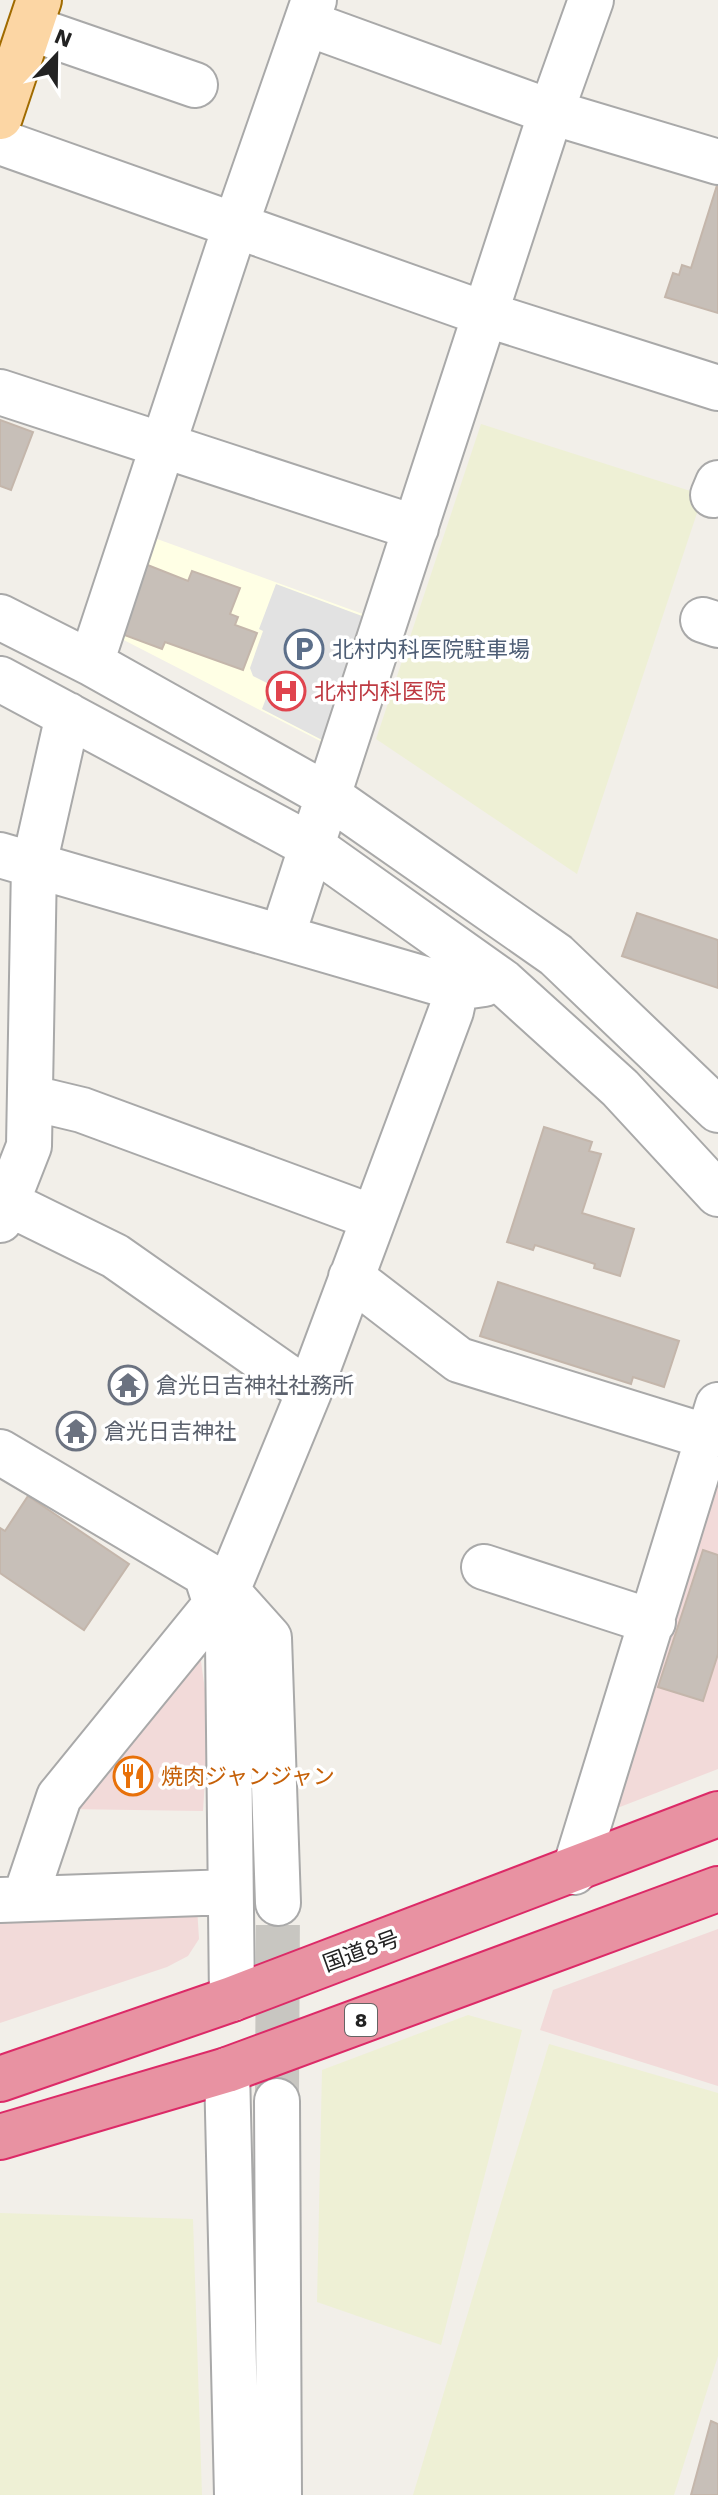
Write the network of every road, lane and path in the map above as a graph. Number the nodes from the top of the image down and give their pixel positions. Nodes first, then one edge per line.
1 (591, 0) edge
2 (310, 12) edge
3 (34, 14) edge
4 (195, 85) dead end
5 (551, 112) junction
6 (0, 117) edge
7 (0, 142) edge
8 (718, 162) edge
9 (235, 227) junction
10 (488, 315) junction
11 (718, 388) edge
12 (0, 392) edge
13 (163, 445) junction
14 (416, 528) junction
15 (0, 617) edge
16 (91, 663) junction
17 (0, 679) edge
18 (68, 715) junction
19 (330, 797) junction
20 (313, 847) junction
21 (17, 860) edge
22 (282, 937) junction
23 (503, 982) junction
24 (456, 988) junction
25 (32, 1098) junction
26 (718, 1110) edge
27 (14, 1142) edge
28 (718, 1194) edge
29 (3, 1211) edge
30 (372, 1217) junction
31 (351, 1277) junction
32 (309, 1392) junction
33 (713, 1421) edge
34 (6, 1465) edge
35 (484, 1567) dead end
36 (217, 1590) junction
37 (653, 1622) junction
38 (718, 1814) edge
39 (574, 1872) junction
40 (718, 1889) edge
41 (230, 1892) junction
42 (13, 1899) edge
43 (278, 1903) tunnel mouth
44 (232, 1999) junction
45 (227, 2070) junction
46 (0, 2079) edge
47 (277, 2101) tunnel mouth
48 (0, 2137) edge
49 (237, 2495) edge
50 (279, 2495) edge

1 - 5 street
2 - 5 street
2 - 9 street
3 - 4 street
3 - 6 main road
5 - 8 street
5 - 10 street
7 - 9 street
9 - 10 street
9 - 13 street
10 - 11 street
10 - 14 street
12 - 13 street
13 - 14 street
13 - 16 street
14 - 19 street
15 - 16 street
16 - 19 street
17 - 18 street
18 - 20 street
18 - 21 street
19 - 20 street
19 - 26 street
20 - 22 street
20 - 23 street
21 - 22 street
21 - 25 street
22 - 24 street
23 - 24 street
23 - 28 street
24 - 30 street
25 - 27 street
25 - 30 street
27 - 29 street
29 - 32 street
30 - 31 street
31 - 32 street
31 - 33 street
32 - 36 street
33 - 37 street
34 - 36 street
35 - 37 street
36 - 41 street
36 - 42 street
36 - 43 street
37 - 39 street
38 - 39 highway, 国道8号
39 - 44 highway, 国道8号
40 - 45 highway, 8
41 - 42 street
41 - 44 street
44 - 46 highway, 国道8号
45 - 48 highway, 8
45 - 49 street
47 - 50 street

